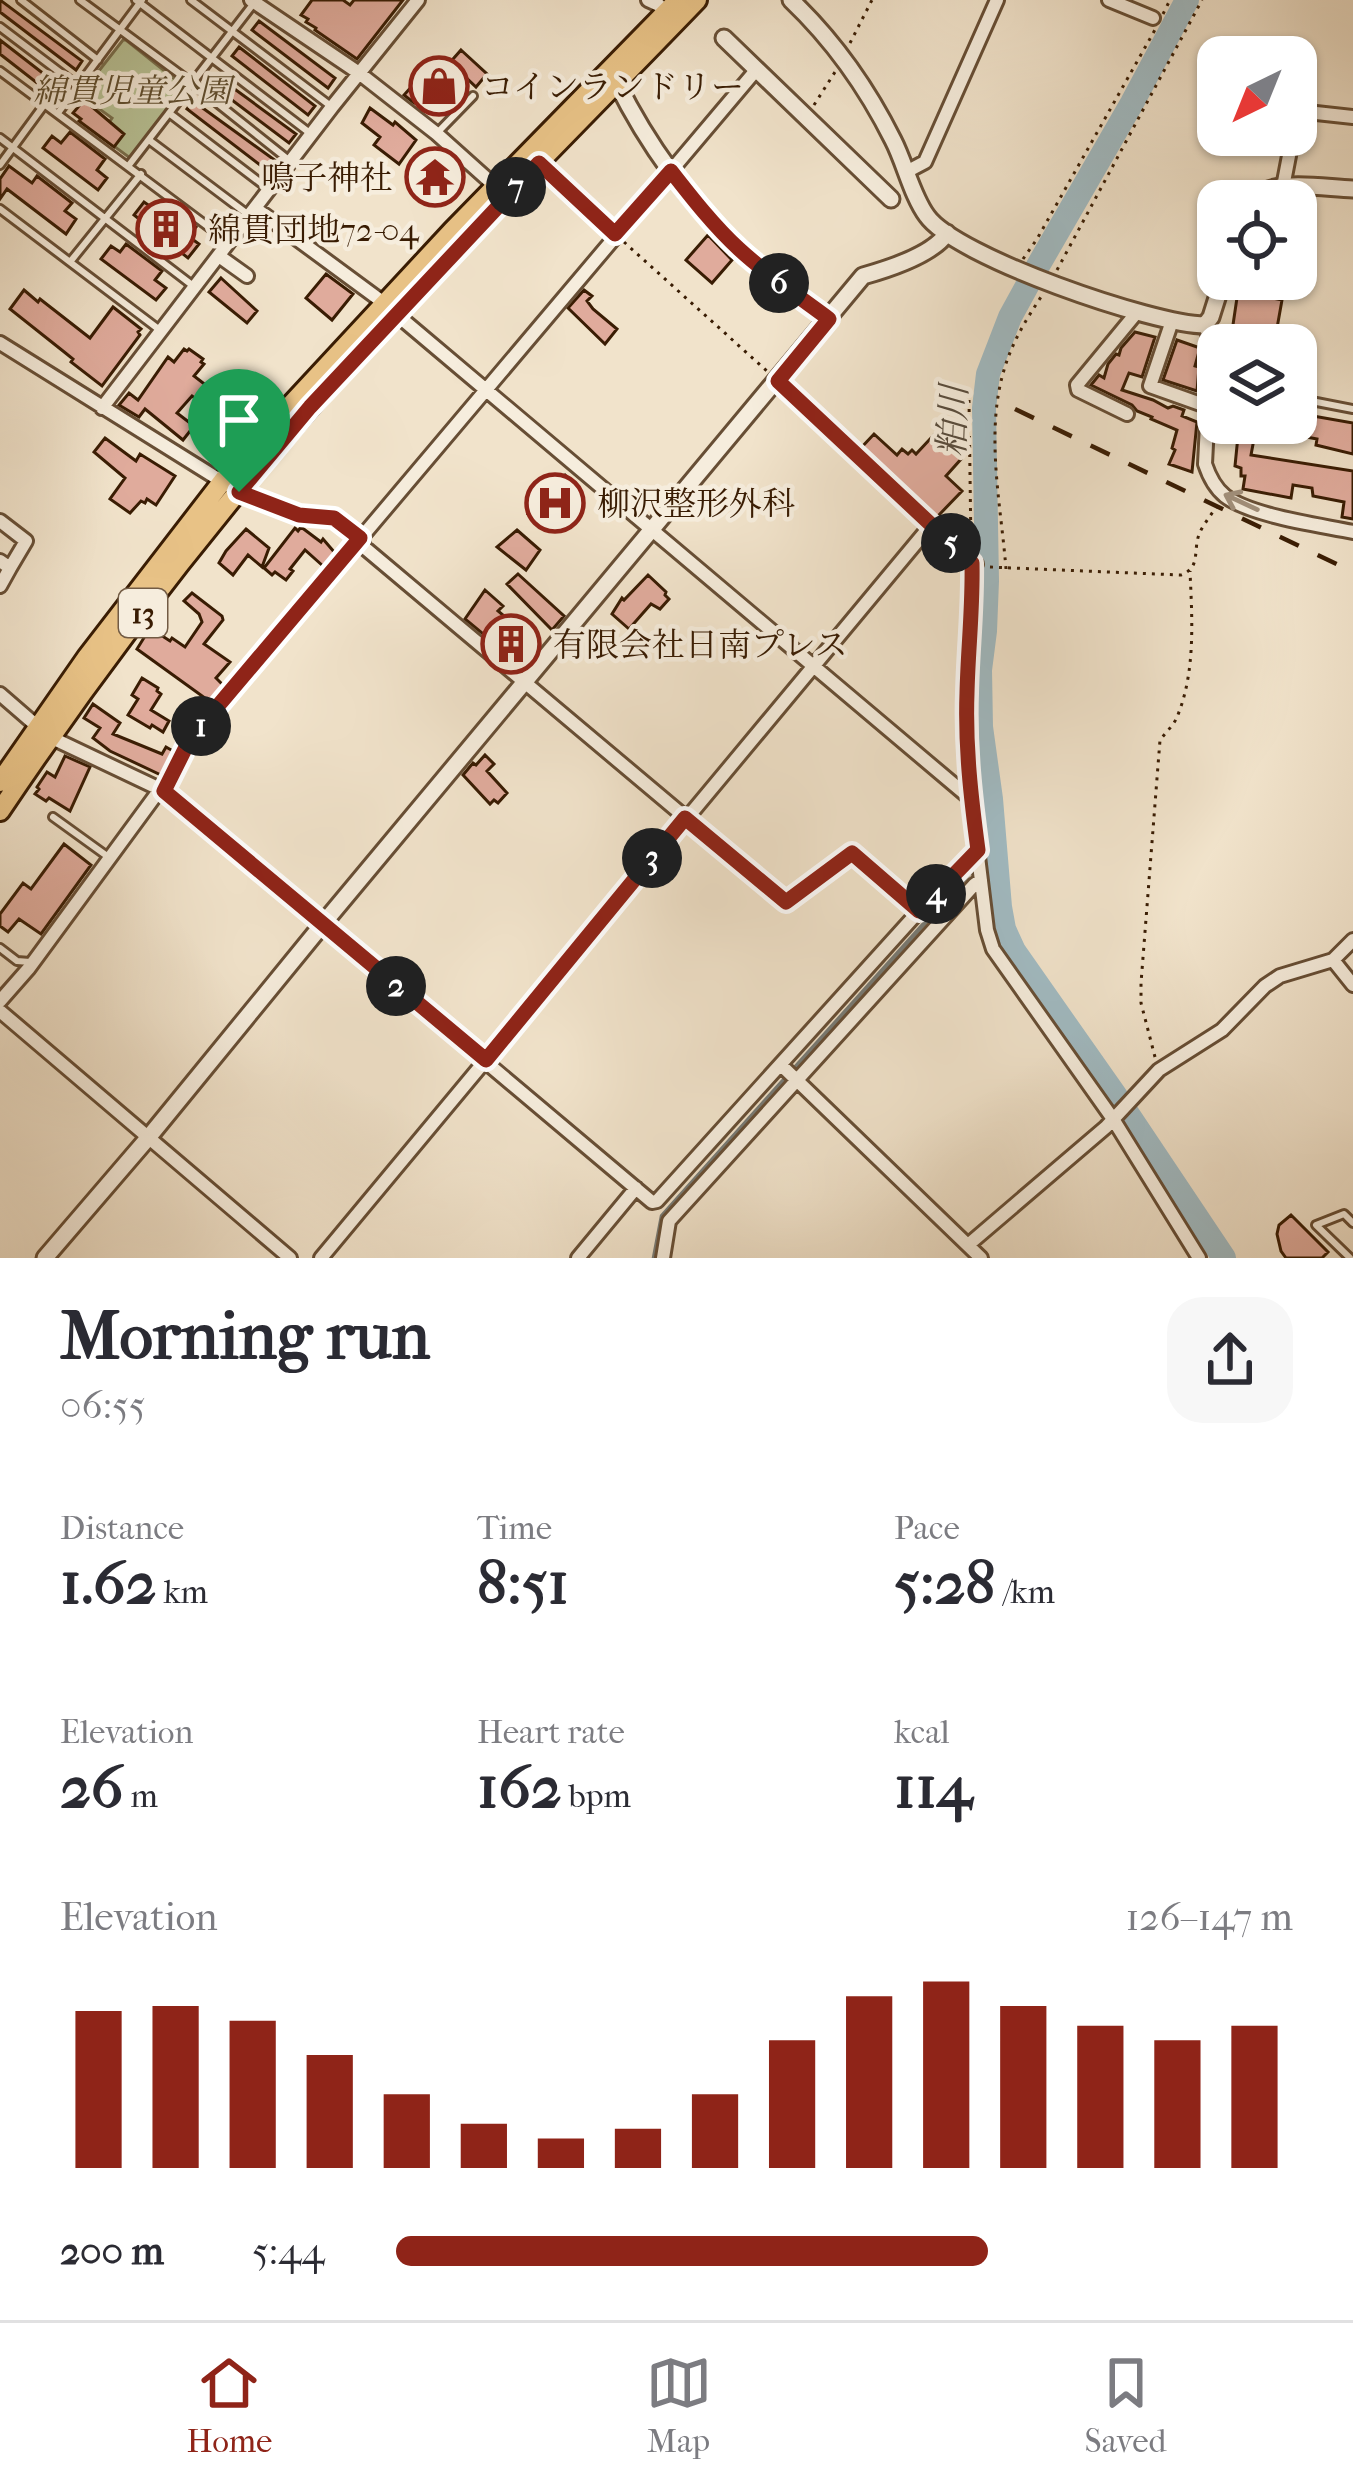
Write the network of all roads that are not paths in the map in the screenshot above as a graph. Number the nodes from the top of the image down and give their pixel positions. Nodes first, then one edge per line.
1 (21, 0) edge
2 (80, 0) edge
3 (191, 0) edge
4 (418, 0) edge
5 (648, 0) edge
6 (697, 0) edge
7 (791, 0) edge
8 (998, 0) edge
9 (1109, 0) edge
10 (140, 1) edge
11 (252, 1) edge
12 (671, 7) edge
13 (1153, 18) dead end
14 (0, 26) edge
15 (121, 30) junction
16 (232, 31) junction
17 (724, 38) dead end
18 (212, 57) junction
19 (98, 59) junction
20 (757, 69) junction
21 (0, 71) edge
22 (359, 73) junction
23 (192, 83) junction
24 (617, 83) junction
25 (78, 86) junction
26 (473, 96) dead end
27 (44, 104) junction
28 (332, 106) junction
29 (58, 112) junction
30 (170, 112) junction
31 (1317, 113) edge
32 (1353, 117) edge
33 (311, 134) junction
34 (437, 134) junction
35 (0, 138) edge
36 (149, 140) junction
37 (13, 147) junction
38 (455, 151) junction
39 (290, 161) junction
40 (0, 165) edge
41 (129, 165) junction
42 (438, 170) dead end
43 (671, 171) junction
44 (908, 171) junction
45 (141, 174) junction
46 (495, 186) junction
47 (1317, 188) edge
48 (269, 189) junction
49 (1353, 189) edge
50 (891, 199) dead end
51 (0, 209) edge
52 (252, 212) junction
53 (104, 218) junction
54 (946, 233) junction
55 (229, 242) junction
56 (219, 256) junction
57 (70, 262) junction
58 (248, 275) dead end
59 (194, 287) junction
60 (390, 308) junction
61 (1138, 311) junction
62 (829, 319) junction
63 (1172, 321) junction
64 (1197, 324) edge
65 (161, 331) junction
66 (0, 343) edge
67 (486, 389) junction
68 (1197, 402) edge
69 (1317, 402) edge
70 (101, 408) junction
71 (1353, 409) edge
72 (1127, 413) dead end
73 (1206, 444) edge
74 (231, 487) junction
75 (0, 521) edge
76 (932, 525) road end
77 (652, 530) junction
78 (1353, 532) edge
79 (360, 538) junction
80 (5, 564) edge
81 (0, 586) edge
82 (813, 665) junction
83 (526, 683) junction
84 (0, 694) edge
85 (44, 732) junction
86 (0, 782) edge
87 (162, 790) junction
88 (0, 811) edge
89 (53, 817) dead end
90 (685, 818) junction
91 (110, 858) junction
92 (980, 864) junction
93 (786, 902) road end
94 (322, 926) junction
95 (1353, 940) edge
96 (0, 948) edge
97 (1333, 960) junction
98 (33, 964) junction
99 (1353, 985) edge
100 (0, 1001) edge
101 (0, 1011) edge
102 (486, 1060) junction
103 (789, 1072) junction
104 (1116, 1116) junction
105 (148, 1138) junction
106 (636, 1188) junction
107 (1353, 1223) edge
108 (968, 1245) junction
109 (45, 1258) edge
110 (290, 1258) edge
111 (321, 1258) edge
112 (578, 1258) edge
113 (662, 1258) edge
114 (981, 1258) edge
115 (1199, 1258) edge
116 (1350, 1258) edge

1 - 19 lane
2 - 15 lane
3 - 16 lane
4 - 22 street
5 - 12 street
6 - 24 main road, 13
7 - 44 street
8 - 44 street
9 - 13 street
10 - 15 lane
10 - 18 lane
11 - 16 lane
11 - 22 street
12 - 46 main road, 13
14 - 25 lane
15 - 19 lane
15 - 23 lane
16 - 18 lane
16 - 28 lane
17 - 20 street
18 - 23 lane
18 - 33 lane
19 - 25 lane
20 - 43 street
20 - 50 street
21 - 27 lane
22 - 28 street
22 - 34 street
23 - 30 lane
23 - 39 lane
24 - 43 street
24 - 60 main road, 13
25 - 29 lane
26 - 34 lane
27 - 29 lane
27 - 37 lane
28 - 33 street
29 - 41 lane
30 - 36 lane
30 - 48 lane
31 - 32 street
33 - 39 street
34 - 38 street
35 - 37 lane
36 - 41 lane
36 - 52 lane
37 - 40 lane
37 - 53 lane
38 - 42 lane
38 - 46 street
39 - 48 street
41 - 45 lane
43 - 62 street
43 - 67 street
44 - 54 street
45 - 53 lane
45 - 55 lane
46 - 60 main road, 13
47 - 49 street
48 - 52 street
51 - 57 lane
52 - 55 street
52 - 60 street
53 - 57 lane
53 - 59 lane
54 - 61 street
54 - 62 street
55 - 56 street
56 - 58 street
56 - 59 street
57 - 65 lane
59 - 65 street
60 - 67 street
60 - 74 main road, 13
61 - 63 street
61 - 72 street
62 - 77 street
63 - 64 street
63 - 68 street
65 - 70 street
66 - 70 street
67 - 77 street
67 - 79 street
69 - 71 lane
70 - 74 street
78 -> 73 street
74 - 79 street
74 - 85 main road, 13
75 - 80 street
76 - 82 street
77 - 82 street
77 - 83 street
79 - 83 street
79 - 87 street
80 - 81 street
82 - 90 street
82 - 92 street
83 - 90 street
83 - 94 street
84 - 85 street
85 - 86 main road, 13
85 - 87 street
85 - 88 main road, 13
87 - 91 street
87 - 94 street
89 - 91 lane
90 - 93 street
90 - 102 street
91 - 98 street
92 - 103 street
92 - 103 street
92 - 104 street
94 - 102 street
94 - 105 street
95 - 97 street
96 - 98 lane
97 - 99 street
97 - 104 street
98 - 100 street
101 - 105 street
102 - 106 street
102 - 111 street
103 - 106 street
103 - 108 street
103 - 113 street
104 - 108 street
104 - 115 street
105 - 109 street
105 - 110 street
106 - 112 street
107 - 116 lane
108 - 114 street

